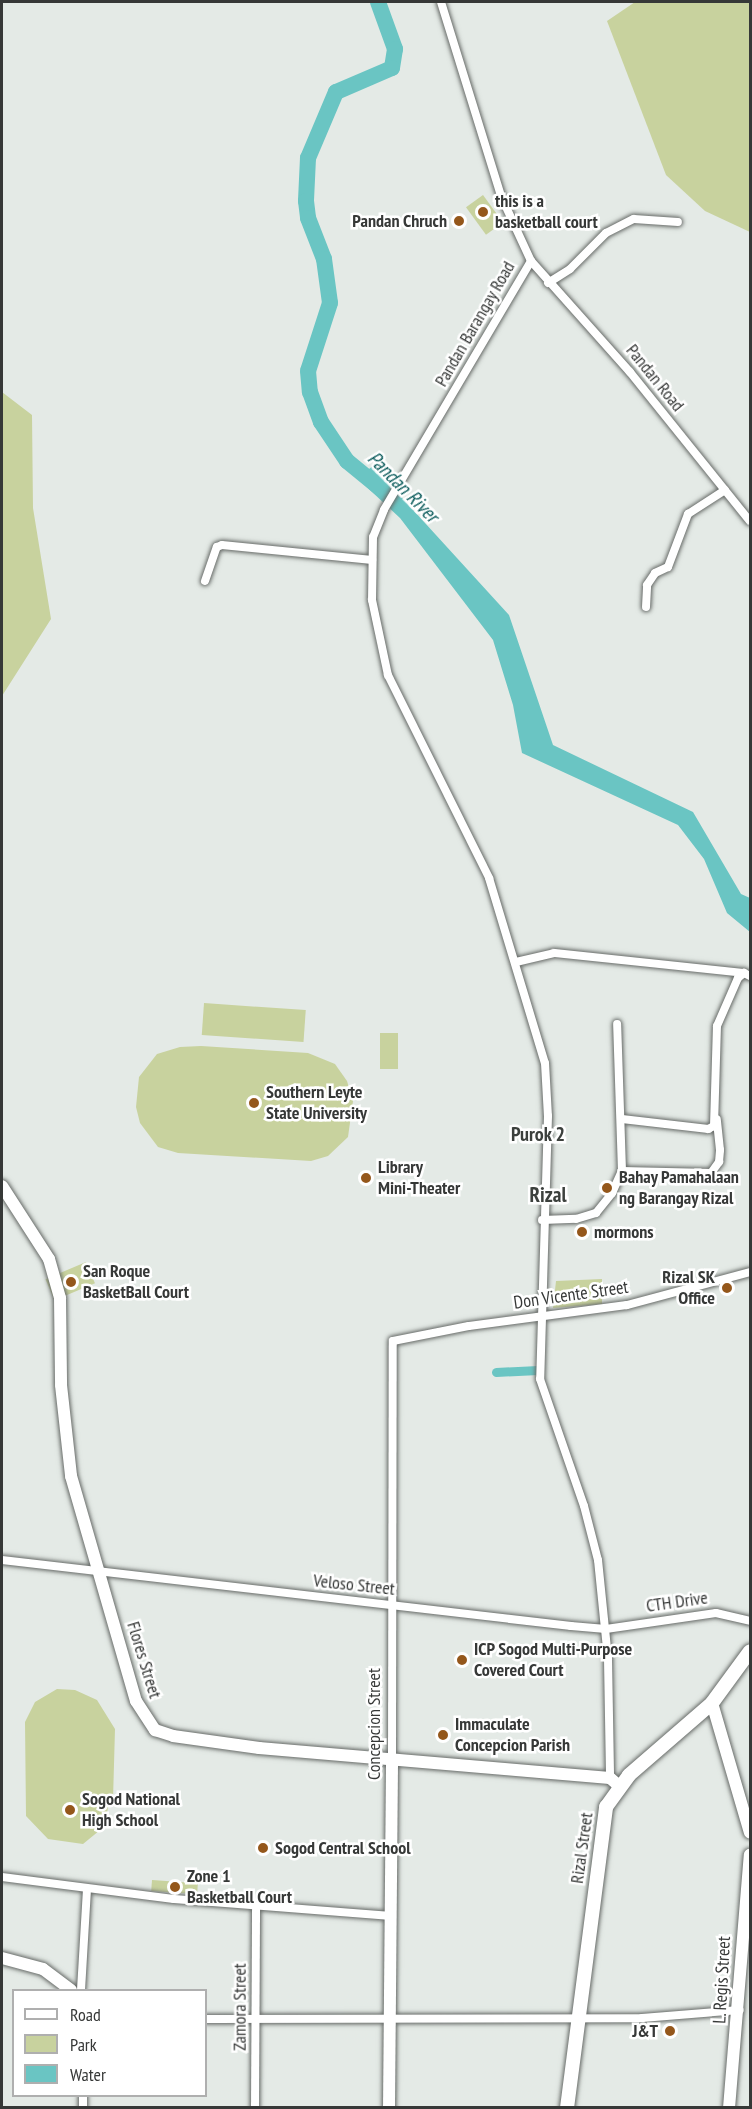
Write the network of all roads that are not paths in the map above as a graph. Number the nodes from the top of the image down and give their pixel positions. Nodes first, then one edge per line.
1 (441, 2) edge
2 (678, 222) dead end
3 (531, 261) junction
4 (548, 283) junction
5 (725, 490) junction
6 (750, 521) edge
7 (372, 560) junction
8 (205, 581) dead end
9 (645, 607) dead end
10 (516, 962) junction
11 (747, 975) edge
12 (617, 1024) dead end
13 (622, 1119) junction
14 (717, 1119) junction
15 (622, 1171) junction
16 (2, 1186) edge
17 (542, 1220) junction
18 (750, 1272) edge
19 (543, 1315) junction
20 (393, 1341) joint
21 (2, 1560) edge
22 (98, 1569) junction
23 (391, 1606) junction
24 (750, 1621) edge
25 (606, 1629) junction
26 (750, 1651) edge
27 (712, 1703) junction
28 (392, 1759) junction
29 (614, 1782) junction
30 (750, 1833) edge
31 (750, 1854) edge
32 (2, 1877) edge
33 (87, 1890) junction
34 (256, 1907) junction
35 (392, 1916) junction
36 (2, 1958) edge
37 (70, 1989) edge
38 (81, 1989) edge
39 (740, 2010) junction
40 (579, 2017) junction
41 (390, 2018) junction
42 (207, 2019) edge
43 (258, 2019) junction
44 (255, 2108) edge
45 (389, 2108) edge
46 (567, 2108) edge
47 (729, 2108) edge

1 - 3 street, Pandan Barangay Road
2 - 4 street
3 - 4 street, Pandan Road
3 - 7 street, Pandan Barangay Road
4 - 5 street, Pandan Road
5 - 6 street, Pandan Road
5 - 9 street
7 - 8 street
7 - 10 street, Pandan Barangay Road
10 - 11 street
10 - 17 street, Pandan Barangay Road
11 - 14 street
12 - 13 street
13 - 14 street
13 - 15 street
14 - 15 street
15 - 17 street
16 - 22 street, Flores Street
17 - 19 street, Pandan Barangay Road
18 - 19 street, Don Vicente Street
19 - 20 street, Don Vicente Street
19 - 25 street, Pandan Barangay Road
20 - 23 street, Concepcion Street
21 - 22 street, Veloso Street
22 - 23 street, Veloso Street
22 - 28 street, Flores Street
23 - 25 street, Veloso Street
23 - 28 street, Concepcion Street
24 - 25 street, CTH Drive
25 - 29 street, Pandan Barangay Road
26 - 27 main road, Rizal Street
27 - 29 main road, Rizal Street
27 - 30 street
28 - 29 street, Flores Street
28 - 35 street, Concepcion Street
29 - 40 main road, Rizal Street
31 - 39 street, L. Regis Street
32 - 33 street
33 - 34 street
33 - 38 street
34 - 35 street
34 - 43 street, Zamora Street
35 - 41 street, Concepcion Street
36 - 37 street
39 - 40 street
39 - 47 street, L. Regis Street
40 - 41 street
40 - 46 main road, Rizal Street
41 - 43 street
41 - 45 street, Concepcion Street
42 - 43 street
43 - 44 street, Zamora Street

